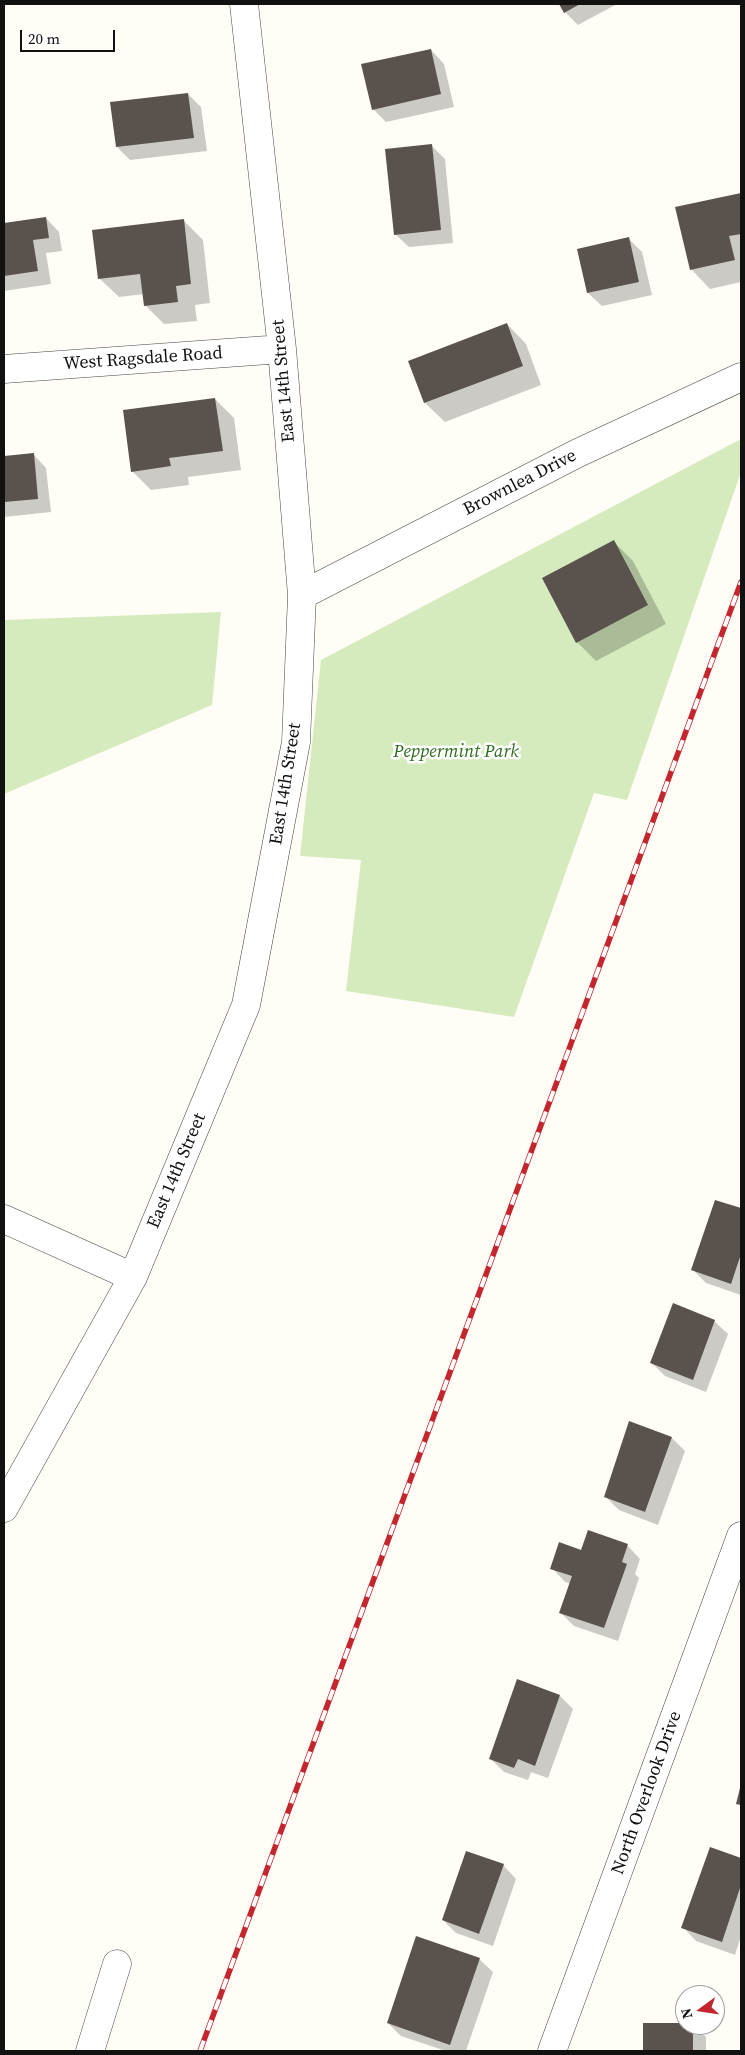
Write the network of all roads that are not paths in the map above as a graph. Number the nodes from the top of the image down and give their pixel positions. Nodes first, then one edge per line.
1 (244, 4) edge
2 (282, 349) junction
3 (4, 369) edge
4 (741, 377) edge
5 (302, 595) junction
6 (4, 1219) edge
7 (132, 1277) junction
8 (4, 1508) edge
9 (741, 1536) edge
10 (117, 1964) dead end
11 (90, 2051) edge
12 (552, 2051) edge

1 - 2 street, East 14th Street
2 - 3 street, West Ragsdale Road
2 - 5 street, East 14th Street
4 - 5 street, Brownlea Drive
5 - 7 street, East 14th Street
6 - 7 street
7 - 8 street, East 14th Street
9 - 12 street, North Overlook Drive
10 - 11 street

